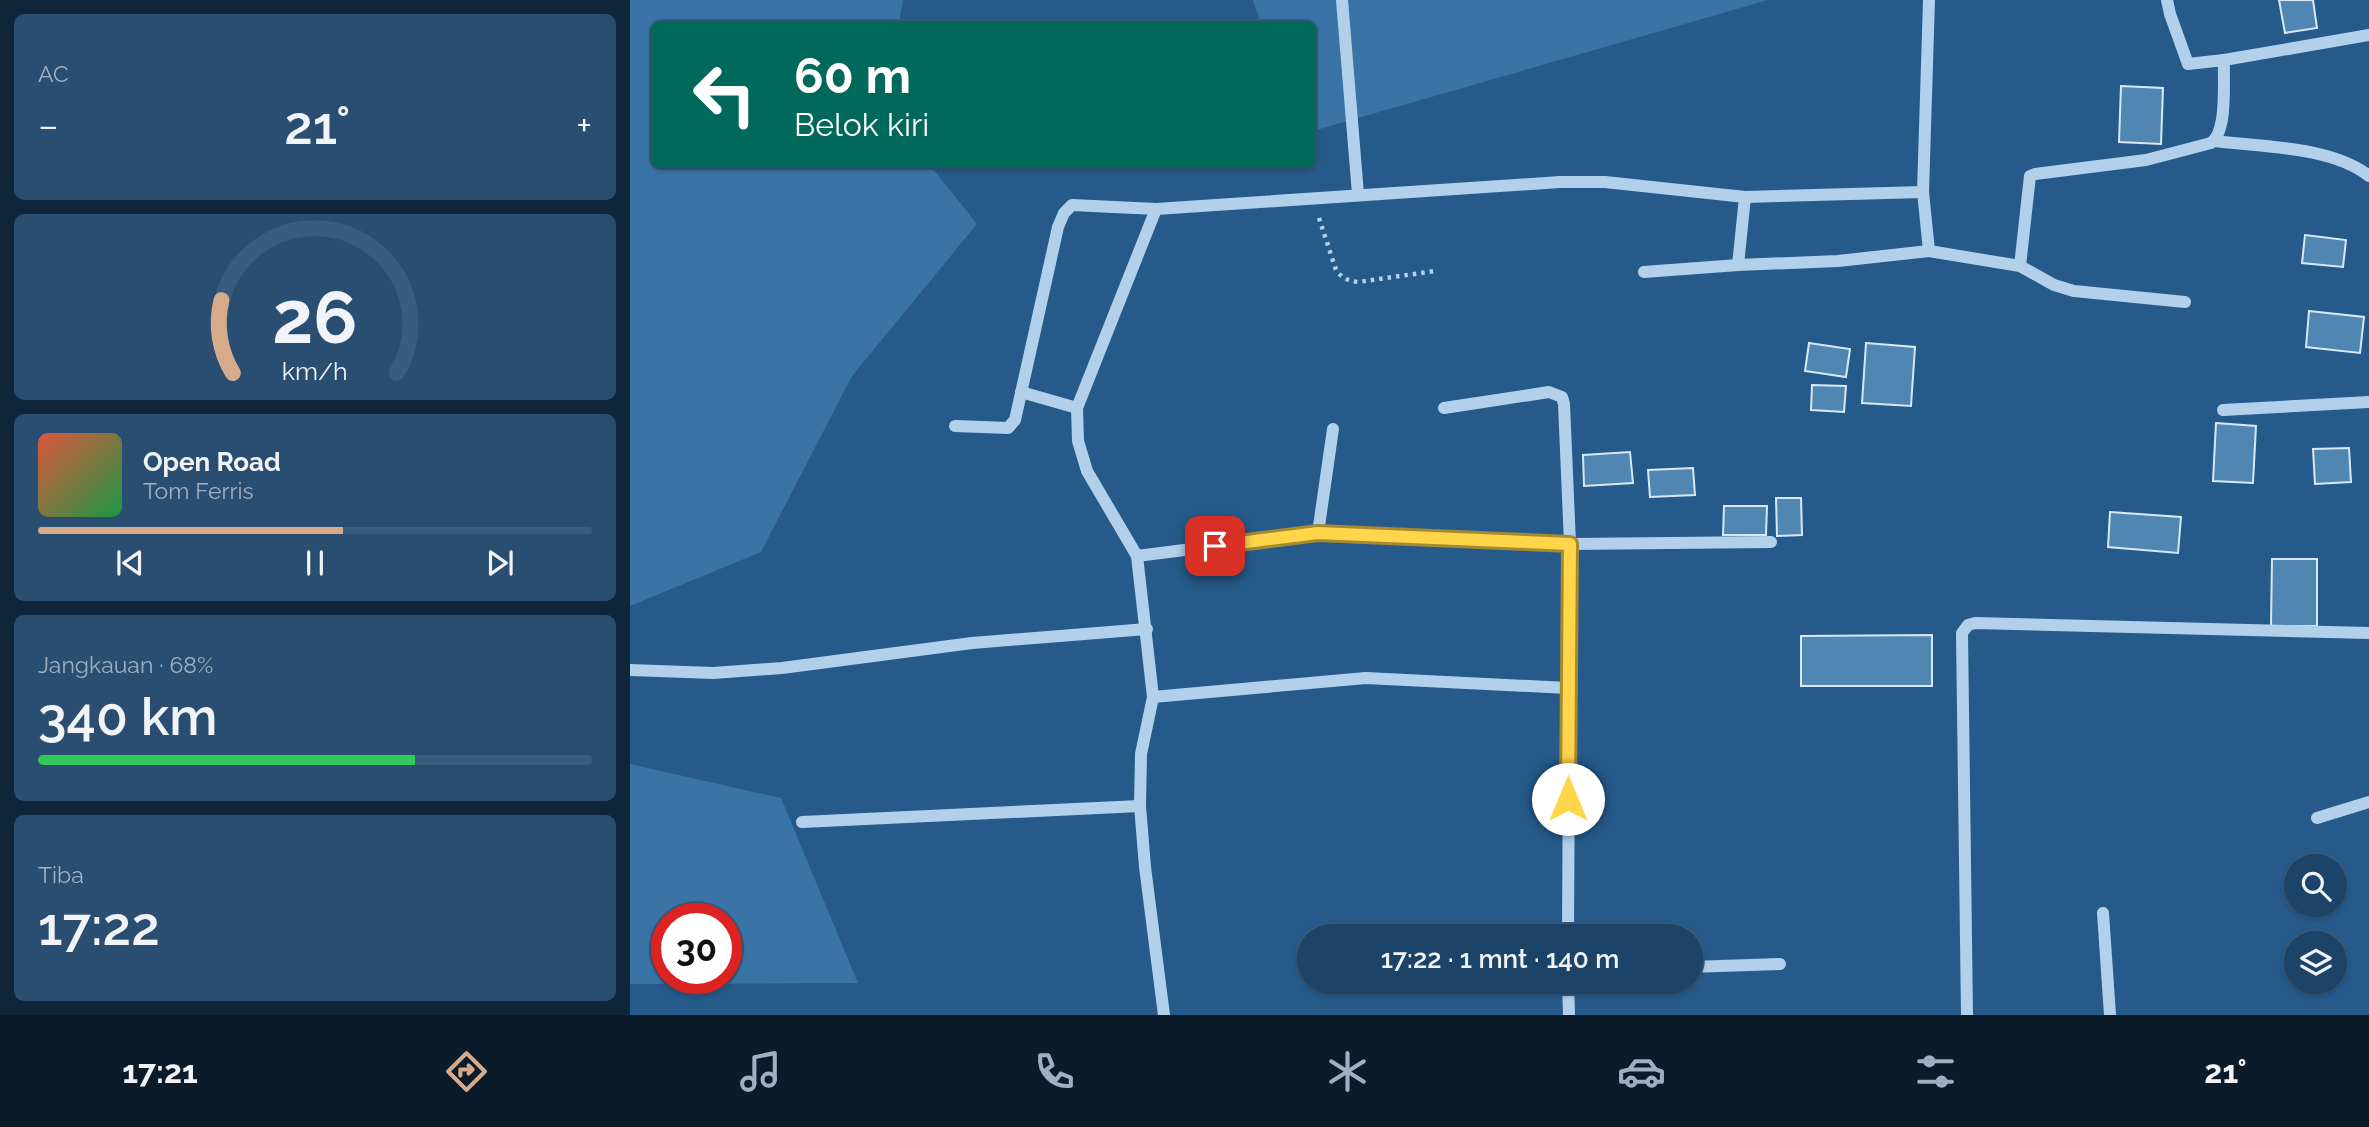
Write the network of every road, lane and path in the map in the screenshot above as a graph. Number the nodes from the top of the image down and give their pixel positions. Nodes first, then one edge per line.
1 (1342, 0) edge
2 (1929, 0) edge
3 (2167, 0) edge
4 (2369, 35) edge
5 (2224, 60) junction
6 (2215, 141) junction
7 (2369, 176) edge
8 (1923, 192) junction
9 (1358, 194) junction
10 (1745, 197) junction
11 (1312, 198) junction
12 (1156, 209) junction
13 (1929, 251) junction
14 (1738, 265) junction
15 (2020, 266) junction
16 (1435, 271) dead end
17 (1644, 272) dead end
18 (2185, 302) dead end
19 (1021, 392) junction
20 (2369, 402) edge
21 (1077, 408) junction
22 (1444, 408) dead end
23 (2223, 410) dead end
24 (955, 426) dead end
25 (1333, 429) dead end
26 (1318, 533) junction
27 (1771, 542) dead end
28 (1570, 544) junction
29 (1137, 555) junction
30 (1147, 629) junction
31 (2369, 633) edge
32 (630, 670) edge
33 (1568, 688) junction
34 (1153, 697) junction
35 (2369, 802) edge
36 (1140, 806) junction
37 (2317, 818) dead end
38 (802, 822) dead end
39 (2103, 913) dead end
40 (1568, 924) edge
41 (1780, 964) dead end
42 (1703, 967) edge
43 (1568, 994) edge
44 (1164, 1015) edge
45 (1569, 1015) edge
46 (1967, 1015) edge
47 (2110, 1015) edge

1 - 9 street
2 - 8 street
3 - 5 street
4 - 5 street
5 - 6 street
6 - 7 street
6 - 15 street
8 - 10 street
8 - 13 street
9 - 10 street
9 - 11 street
10 - 14 street
11 - 12 street
11 - 16 path
12 - 19 street
12 - 21 street
13 - 14 street
13 - 15 street
14 - 17 street
15 - 18 street
19 - 21 street
19 - 24 street
20 - 23 street
21 - 29 street
22 - 28 street
25 - 26 street
26 - 28 street
26 - 29 street
27 - 28 street
28 - 33 street
29 - 30 street
30 - 32 street
30 - 34 street
31 - 46 street
33 - 34 street
33 - 40 street
34 - 36 street
35 - 37 street
36 - 38 street
36 - 44 street
39 - 47 street
41 - 42 street
43 - 45 street

